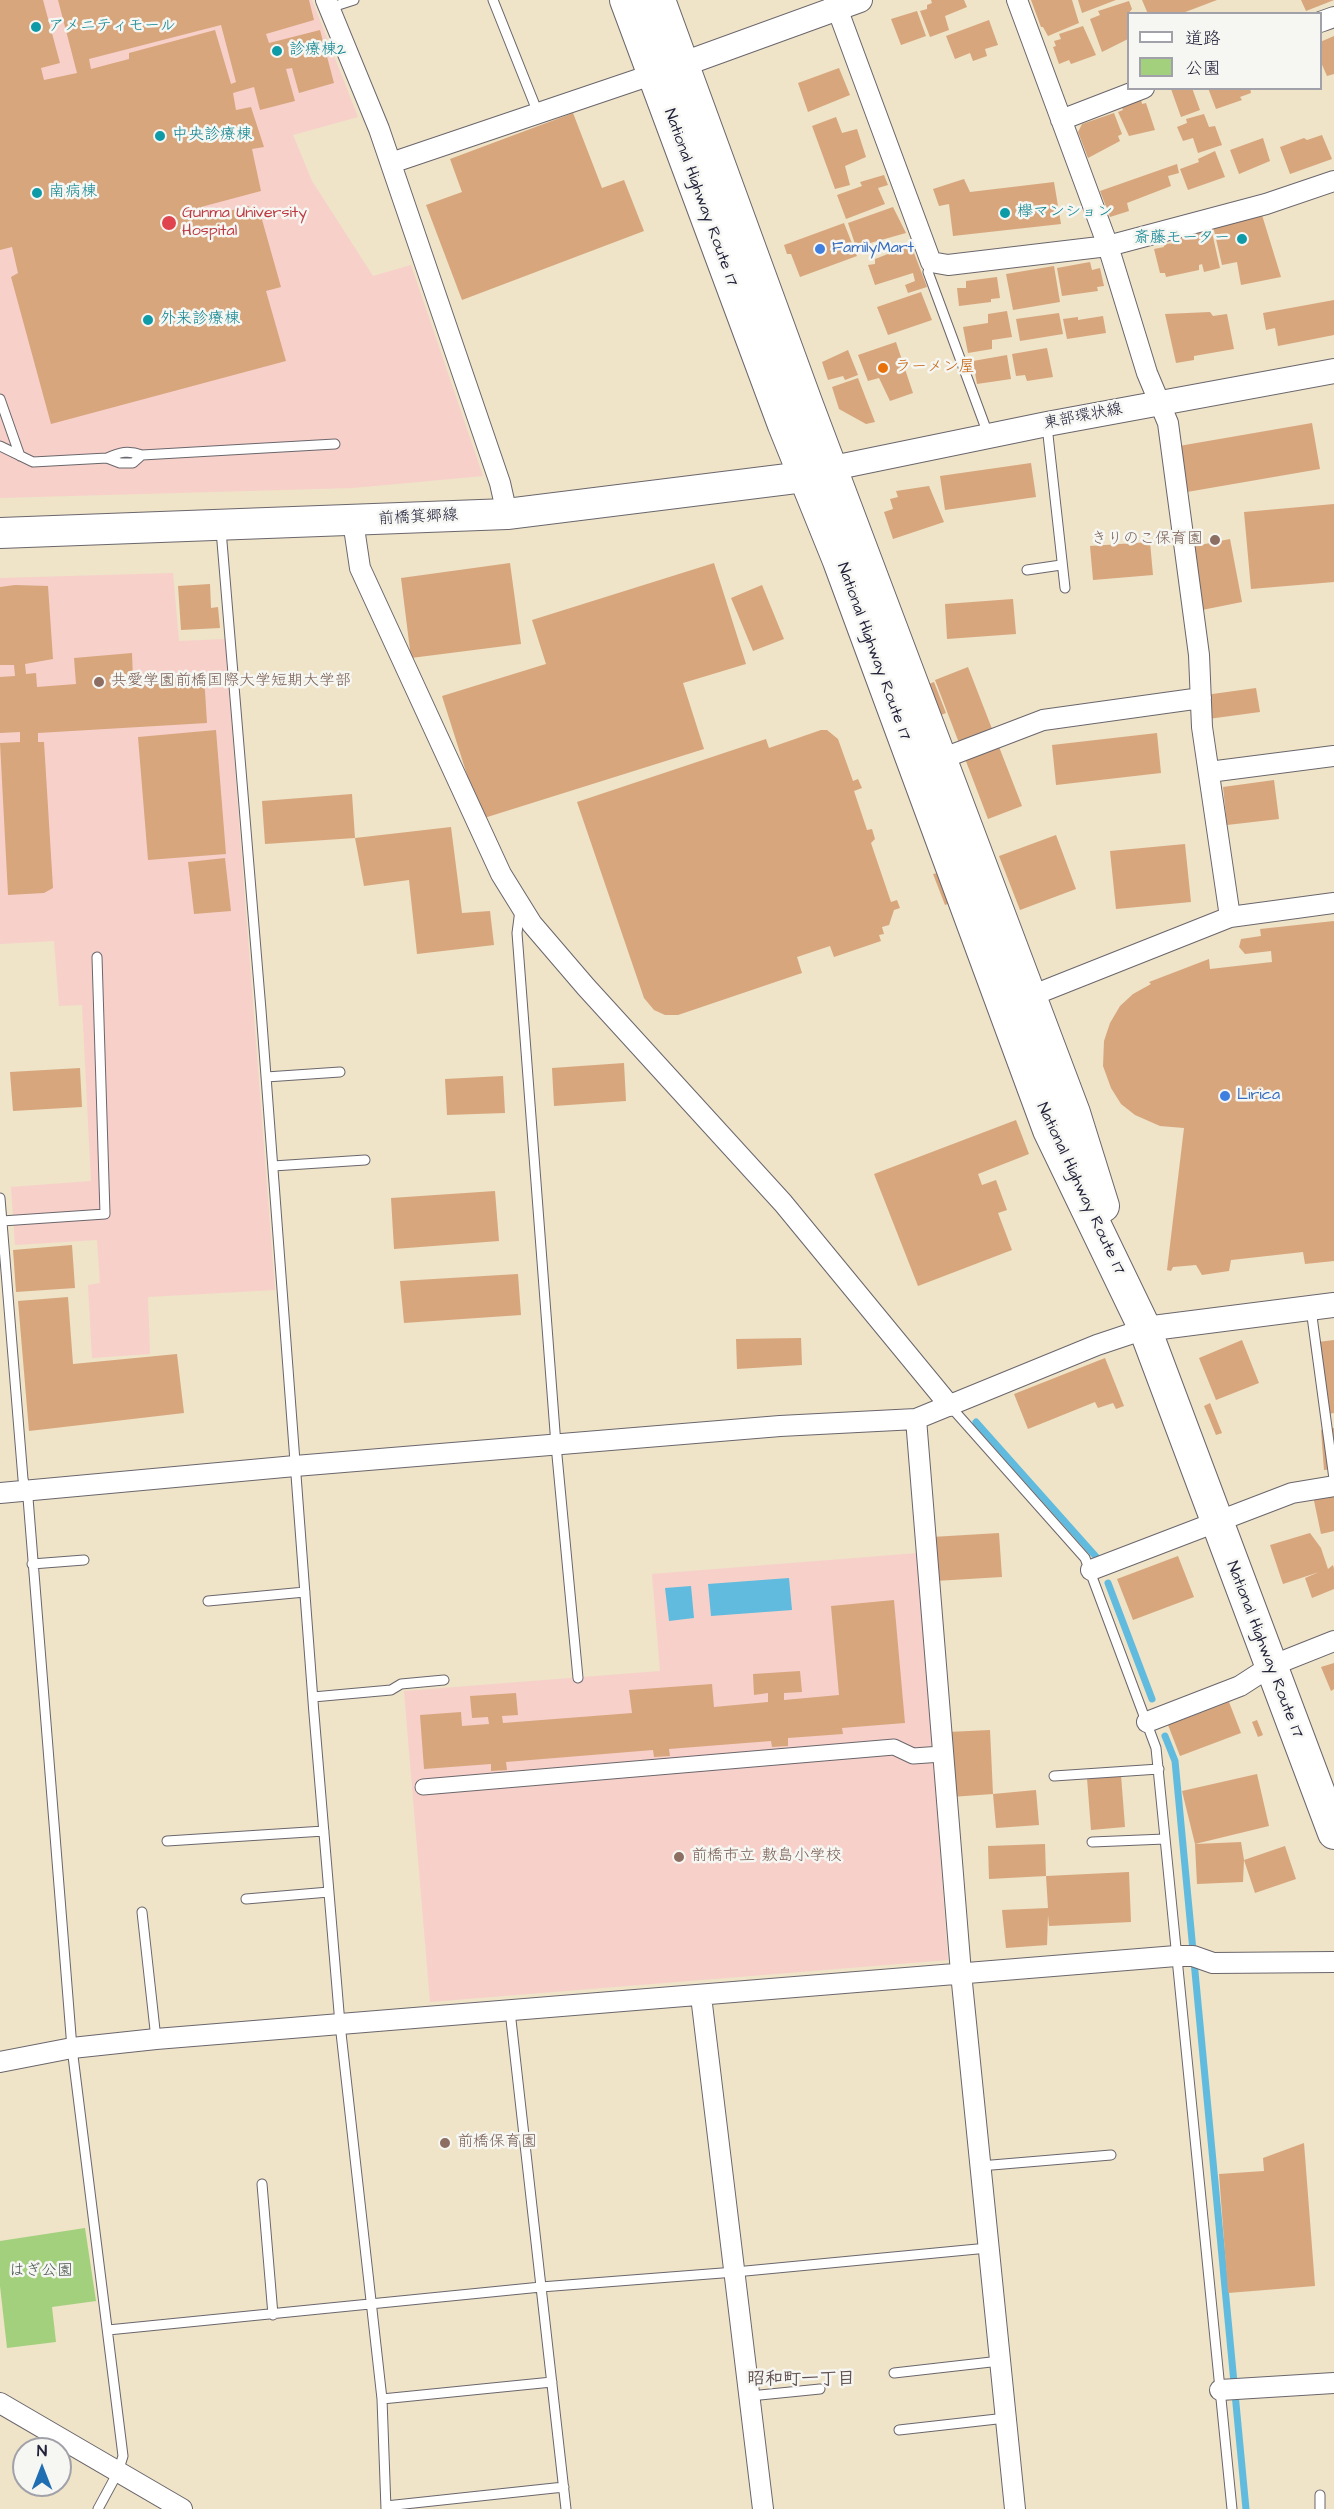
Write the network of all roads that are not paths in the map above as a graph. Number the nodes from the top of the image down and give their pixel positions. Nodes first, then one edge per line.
1 (354, 0) edge
2 (493, 0) edge
3 (626, 0) edge
4 (659, 0) edge
5 (860, 0) edge
6 (1017, 0) edge
7 (327, 4) edge
8 (835, 4) edge
9 (669, 70) junction
10 (1139, 90) edge
11 (538, 113) junction
12 (1061, 120) junction
13 (391, 163) junction
14 (1334, 181) edge
15 (1108, 246) junction
16 (931, 262) junction
17 (1334, 372) edge
18 (0, 399) edge
19 (1160, 403) junction
20 (1047, 424) junction
21 (988, 436) junction
22 (335, 444) dead end
23 (0, 446) edge
24 (20, 456) junction
25 (818, 473) junction
26 (507, 514) junction
27 (353, 521) junction
28 (220, 525) junction
29 (0, 533) edge
30 (1061, 565) junction
31 (1027, 570) dead end
32 (1065, 588) dead end
33 (1201, 698) junction
34 (1334, 756) edge
35 (941, 759) junction
36 (1209, 772) junction
37 (1334, 903) edge
38 (520, 908) junction
39 (1230, 917) junction
40 (97, 957) dead end
41 (1030, 996) junction
42 (340, 1072) dead end
43 (266, 1077) junction
44 (365, 1160) dead end
45 (273, 1166) junction
46 (0, 1198) edge
47 (2, 1221) junction
48 (1131, 1299) junction
49 (1322, 1307) edge
50 (1145, 1329) junction
51 (950, 1406) junction
52 (916, 1419) junction
53 (556, 1445) junction
54 (295, 1466) junction
55 (1334, 1479) edge
56 (1334, 1486) edge
57 (26, 1490) junction
58 (0, 1493) edge
59 (1216, 1522) junction
60 (84, 1560) dead end
61 (32, 1564) junction
62 (1091, 1570) junction
63 (305, 1592) junction
64 (208, 1601) dead end
65 (1334, 1641) edge
66 (1271, 1666) junction
67 (578, 1678) dead end
68 (444, 1680) dead end
69 (314, 1697) junction
70 (1148, 1722) junction
71 (942, 1754) junction
72 (1159, 1769) junction
73 (1054, 1776) dead end
74 (423, 1787) dead end
75 (324, 1831) junction
76 (1334, 1833) edge
77 (1166, 1839) junction
78 (167, 1841) dead end
79 (1092, 1842) dead end
80 (329, 1892) junction
81 (246, 1899) dead end
82 (142, 1912) dead end
83 (1176, 1956) junction
84 (1334, 1962) edge
85 (961, 1973) junction
86 (701, 1996) junction
87 (510, 2010) junction
88 (340, 2024) junction
89 (156, 2039) junction
90 (72, 2048) junction
91 (0, 2062) edge
92 (1111, 2155) dead end
93 (980, 2166) junction
94 (262, 2184) dead end
95 (988, 2248) junction
96 (735, 2272) junction
97 (541, 2287) junction
98 (373, 2305) junction
99 (273, 2315) junction
100 (108, 2330) junction
101 (1000, 2361) junction
102 (894, 2373) dead end
103 (552, 2382) junction
104 (1334, 2383) edge
105 (820, 2389) dead end
106 (1227, 2390) junction
107 (750, 2396) junction
108 (382, 2399) junction
109 (0, 2403) edge
110 (1006, 2418) junction
111 (899, 2430) dead end
112 (118, 2472) junction
113 (564, 2487) junction
114 (1320, 2495) dead end
115 (386, 2508) edge
116 (98, 2509) edge
117 (182, 2509) edge
118 (566, 2509) edge
119 (763, 2509) edge
120 (1015, 2509) edge
121 (1232, 2509) edge
122 (1320, 2509) edge

1 - 7 lane
2 - 11 lane
3 - 9 highway, National Highway Route 17
4 - 9 highway, National Highway Route 17
5 - 8 street
6 - 12 street
7 - 13 street
8 - 9 street
8 - 16 street
9 - 11 street
9 - 25 highway, National Highway Route 17
10 - 12 street
11 - 13 street
12 - 15 street
13 - 26 street
14 - 15 street
15 - 16 street
15 - 19 street
16 - 21 lane
17 - 19 street, 東部環状線
18 - 24 lane
19 - 20 street, 東部環状線
19 - 33 street
20 - 21 street, 東部環状線
20 - 30 lane
21 - 25 street, 東部環状線
22 - 24 lane
23 - 24 lane
25 - 26 main road, 前橋箕郷線
25 - 35 highway, National Highway Route 17
25 - 48 highway, National Highway Route 17
26 - 27 main road, 前橋箕郷線
27 - 28 main road, 前橋箕郷線
27 - 38 street
28 - 29 main road, 前橋箕郷線
28 - 43 lane
30 - 31 lane
30 - 32 lane
33 - 35 street
33 - 36 street
34 - 36 street
35 - 41 highway, National Highway Route 17
36 - 39 street
37 - 39 street
38 - 51 street
38 - 53 lane
39 - 41 street
40 - 47 lane
41 - 48 highway, National Highway Route 17
42 - 43 lane
43 - 45 lane
44 - 45 lane
45 - 54 lane
46 - 47 lane
47 - 57 lane
48 - 50 highway, National Highway Route 17
49 - 50 street
49 - 55 lane
50 - 51 street
50 - 59 highway, National Highway Route 17
51 - 52 street
51 - 62 lane
52 - 53 street
52 - 71 street
53 - 54 street
53 - 67 lane
54 - 57 street
54 - 63 lane
56 - 59 street
57 - 58 street
57 - 61 lane
59 - 62 street
59 - 66 highway, National Highway Route 17
60 - 61 lane
61 - 90 lane
62 - 70 lane
63 - 64 lane
63 - 69 lane
65 - 66 street
66 - 70 street
66 - 76 highway, National Highway Route 17
68 - 69 lane
69 - 75 lane
70 - 72 lane
71 - 74 street
71 - 85 street
72 - 73 lane
72 - 77 lane
75 - 78 lane
75 - 80 lane
77 - 79 lane
77 - 83 lane
80 - 81 lane
80 - 88 lane
82 - 89 lane
83 - 84 street
83 - 85 street
83 - 106 lane
85 - 86 street
85 - 93 street
86 - 87 street
86 - 96 street
87 - 88 street
87 - 97 lane
88 - 89 street
88 - 98 lane
89 - 90 street
90 - 91 street
90 - 100 lane
92 - 93 lane
93 - 95 street
94 - 99 lane
95 - 96 lane
95 - 101 street
96 - 97 lane
96 - 107 street
97 - 98 lane
97 - 103 lane
98 - 99 lane
98 - 108 lane
99 - 100 lane
100 - 112 lane
101 - 102 lane
101 - 110 street
103 - 108 lane
103 - 113 lane
104 - 106 street
105 - 107 lane
106 - 121 lane
107 - 119 street
108 - 115 lane
109 - 112 street
110 - 111 lane
110 - 120 street
112 - 116 lane
112 - 117 street
113 - 115 lane
113 - 118 lane
114 - 122 lane

